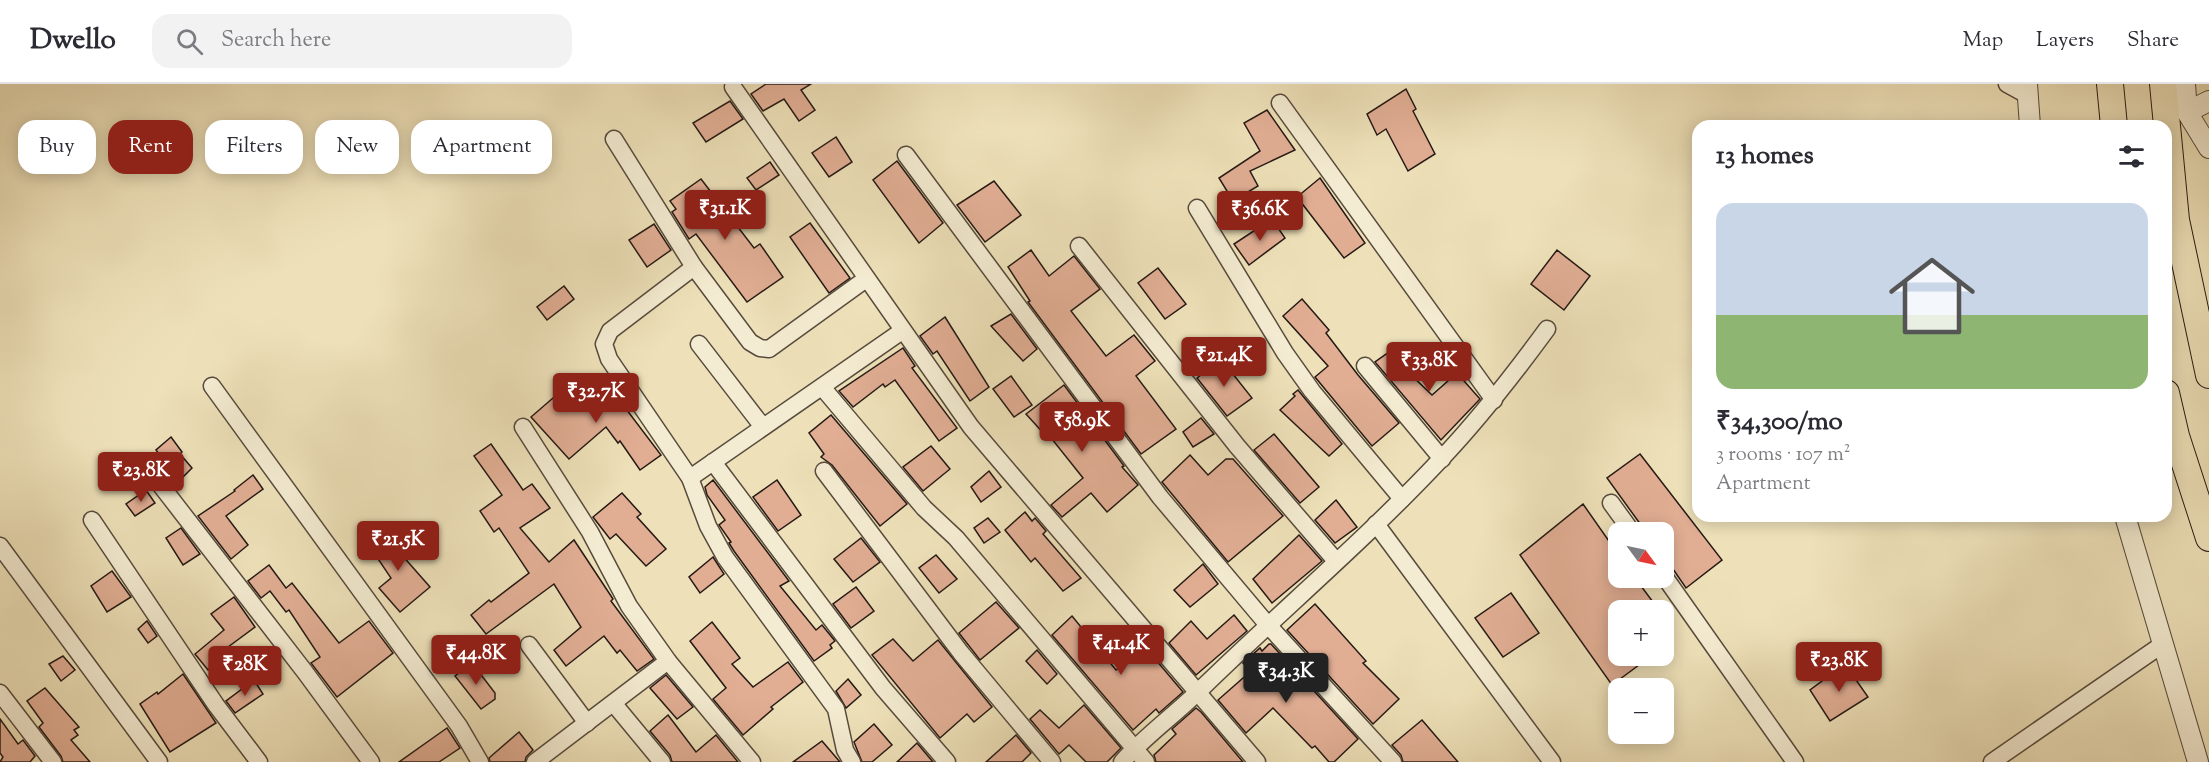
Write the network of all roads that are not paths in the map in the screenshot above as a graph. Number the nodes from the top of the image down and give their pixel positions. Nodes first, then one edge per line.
1 (2007, 84) edge
2 (2110, 84) edge
3 (2163, 84) edge
4 (2185, 84) edge
5 (733, 87) dead end
6 (2027, 89) edge
7 (2209, 101) edge
8 (1280, 103) dead end
9 (2187, 112) junction
10 (2030, 120) edge
11 (2114, 120) edge
12 (2166, 120) edge
13 (614, 140) dead end
14 (2209, 148) edge
15 (906, 155) dead end
16 (2172, 178) edge
17 (1197, 208) dead end
18 (1079, 246) dead end
19 (694, 267) junction
20 (866, 279) junction
21 (1547, 329) dead end
22 (902, 331) junction
23 (699, 344) dead end
24 (1365, 366) dead end
25 (2209, 375) edge
26 (212, 386) dead end
27 (822, 387) junction
28 (1494, 400) junction
29 (2172, 419) edge
30 (523, 426) dead end
31 (763, 427) junction
32 (1442, 459) junction
33 (713, 462) junction
34 (824, 471) dead end
35 (152, 474) dead end
36 (690, 478) junction
37 (1402, 499) junction
38 (1611, 502) dead end
39 (92, 520) dead end
40 (1625, 522) edge
41 (2127, 522) edge
42 (1376, 524) junction
43 (2209, 538) edge
44 (0, 546) edge
45 (1336, 561) junction
46 (1672, 588) edge
47 (1267, 624) junction
48 (2163, 644) junction
49 (529, 645) dead end
50 (668, 661) junction
51 (0, 693) edge
52 (1197, 693) junction
53 (614, 704) junction
54 (587, 723) junction
55 (1134, 748) junction
56 (53, 762) edge
57 (159, 762) edge
58 (259, 762) edge
59 (371, 762) edge
60 (480, 762) edge
61 (535, 762) edge
62 (662, 762) edge
63 (752, 762) edge
64 (852, 762) edge
65 (947, 762) edge
66 (1052, 762) edge
67 (1122, 762) edge
68 (1146, 762) edge
69 (1257, 762) edge
70 (1394, 762) edge
71 (1552, 762) edge
72 (1795, 762) edge
73 (1992, 762) edge
74 (2198, 762) edge

1 - 6 street
2 - 11 main road
3 - 12 main road
4 - 9 street
5 - 20 street
6 - 10 street
7 - 9 street
8 - 28 street
9 - 14 street
13 - 19 street
15 - 47 street
16 - 25 main road
17 - 37 street
18 - 45 street
19 - 20 street
19 - 36 street
20 - 22 street
21 - 28 street
22 - 27 street
22 - 52 street
23 - 31 street
24 - 32 street
26 - 60 street
27 - 31 street
27 - 55 street
28 - 32 street
29 - 43 main road
30 - 50 street
31 - 33 street
32 - 37 street
33 - 36 street
33 - 65 street
34 - 66 street
35 - 59 street
36 - 64 street
37 - 42 street
38 - 40 street
39 - 58 street
41 - 48 street
42 - 45 street
42 - 71 street
44 - 57 street
45 - 47 street
46 - 72 street
47 - 52 street
47 - 70 street
48 - 73 street
48 - 74 street
49 - 54 street
50 - 53 street
50 - 63 street
51 - 56 street
52 - 55 street
52 - 69 street
53 - 54 street
53 - 62 street
54 - 61 street
55 - 67 street
55 - 68 street

